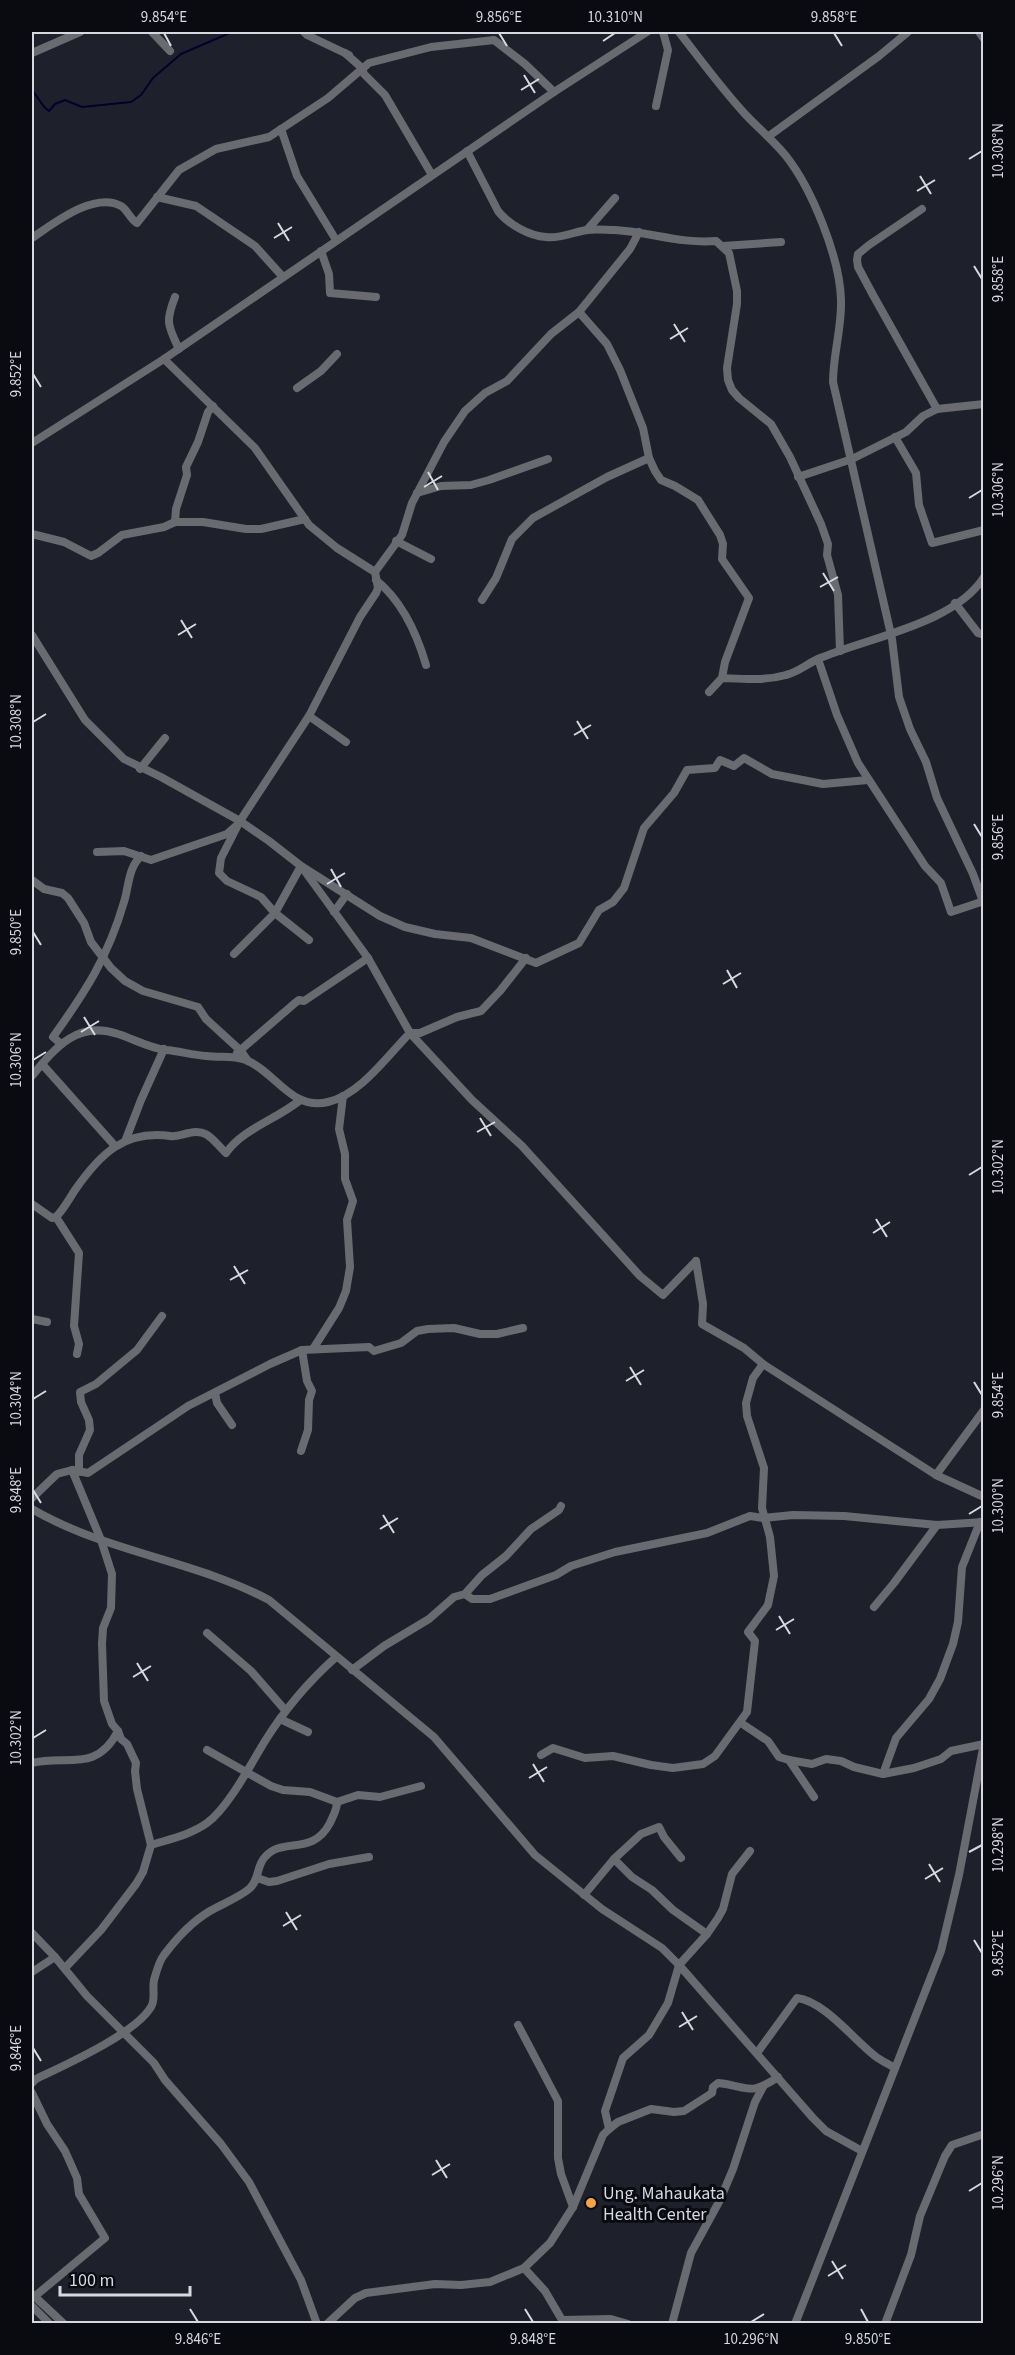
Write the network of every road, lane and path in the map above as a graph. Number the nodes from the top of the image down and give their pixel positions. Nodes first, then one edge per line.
1 (80, 32) edge
2 (152, 32) edge
3 (304, 32) edge
4 (647, 32) edge
5 (663, 32) edge
6 (679, 32) edge
7 (908, 32) edge
8 (979, 32) edge
9 (984, 39) edge
10 (170, 51) dead end
11 (32, 53) edge
12 (366, 65) junction
13 (554, 92) junction
14 (656, 106) dead end
15 (281, 129) junction
16 (769, 136) junction
17 (467, 151) junction
18 (432, 175) junction
19 (157, 197) junction
20 (615, 198) dead end
21 (922, 209) dead end
22 (587, 230) junction
23 (639, 232) junction
24 (32, 238) edge
25 (336, 240) junction
26 (781, 242) dead end
27 (723, 246) junction
28 (321, 251) junction
29 (283, 277) junction
30 (175, 297) dead end
31 (376, 297) dead end
32 (579, 312) junction
33 (179, 349) junction
34 (337, 354) dead end
35 (164, 359) junction
36 (297, 388) dead end
37 (984, 404) edge
38 (213, 406) junction
39 (937, 409) junction
40 (895, 438) junction
41 (32, 443) edge
42 (649, 458) junction
43 (548, 459) dead end
44 (852, 459) junction
45 (798, 477) junction
46 (417, 493) junction
47 (305, 519) junction
48 (175, 522) junction
49 (984, 530) edge
50 (32, 534) edge
51 (396, 542) junction
52 (431, 559) dead end
53 (375, 576) junction
54 (984, 577) edge
55 (980, 589) edge
56 (482, 600) dead end
57 (955, 603) junction
58 (32, 635) edge
59 (891, 635) junction
60 (984, 635) edge
61 (840, 651) junction
62 (818, 659) junction
63 (426, 665) dead end
64 (722, 678) junction
65 (709, 692) dead end
66 (309, 716) junction
67 (165, 738) dead end
68 (346, 742) dead end
69 (141, 769) junction
70 (868, 780) junction
71 (240, 821) junction
72 (97, 852) dead end
73 (141, 856) junction
74 (301, 866) junction
75 (32, 880) edge
76 (347, 894) junction
77 (983, 902) edge
78 (334, 912) junction
79 (275, 913) junction
80 (309, 940) dead end
81 (234, 954) dead end
82 (368, 958) junction
83 (526, 958) junction
84 (104, 959) junction
85 (410, 1033) junction
86 (60, 1043) junction
87 (164, 1050) junction
88 (241, 1051) junction
89 (231, 1056) junction
90 (248, 1061) junction
91 (42, 1064) junction
92 (32, 1077) edge
93 (343, 1096) junction
94 (298, 1101) junction
95 (126, 1140) junction
96 (115, 1146) junction
97 (32, 1204) edge
98 (56, 1216) junction
99 (162, 1316) dead end
100 (32, 1319) edge
101 (47, 1322) dead end
102 (523, 1328) dead end
103 (313, 1349) junction
104 (302, 1350) junction
105 (77, 1354) dead end
106 (763, 1364) junction
107 (214, 1393) junction
108 (984, 1410) edge
109 (232, 1425) dead end
110 (301, 1451) dead end
111 (75, 1471) junction
112 (936, 1475) junction
113 (984, 1497) edge
114 (32, 1498) edge
115 (561, 1506) dead end
116 (32, 1509) edge
117 (764, 1518) junction
118 (982, 1522) edge
119 (937, 1525) junction
120 (101, 1540) junction
121 (465, 1594) junction
122 (874, 1607) dead end
123 (207, 1633) dead end
124 (336, 1657) junction
125 (351, 1670) junction
126 (285, 1710) junction
127 (280, 1719) junction
128 (741, 1722) junction
129 (118, 1731) junction
130 (308, 1732) dead end
131 (983, 1743) edge
132 (207, 1750) dead end
133 (541, 1755) dead end
134 (789, 1760) junction
135 (32, 1763) edge
136 (246, 1772) junction
137 (883, 1774) junction
138 (421, 1786) dead end
139 (814, 1797) dead end
140 (338, 1802) junction
141 (151, 1845) junction
142 (750, 1851) dead end
143 (369, 1857) dead end
144 (681, 1858) dead end
145 (614, 1859) junction
146 (257, 1878) junction
147 (584, 1895) junction
148 (32, 1933) edge
149 (707, 1934) junction
150 (55, 1957) junction
151 (680, 1965) junction
152 (64, 1968) junction
153 (32, 1972) edge
154 (518, 2025) dead end
155 (122, 2033) junction
156 (757, 2053) junction
157 (895, 2068) junction
158 (778, 2077) junction
159 (32, 2083) edge
160 (763, 2087) junction
161 (32, 2093) edge
162 (609, 2129) junction
163 (984, 2133) edge
164 (862, 2151) junction
165 (573, 2207) junction
166 (524, 2268) junction
167 (33, 2295) edge
168 (32, 2306) edge
169 (50, 2324) edge
170 (64, 2324) edge
171 (317, 2324) edge
172 (327, 2324) edge
173 (628, 2324) edge
174 (672, 2324) edge
175 (795, 2324) edge
176 (885, 2324) edge

1 - 11 street
2 - 10 street
3 - 12 street
4 - 13 street
5 - 14 street
6 - 16 street
7 - 16 street
8 - 9 street
12 - 13 street
12 - 15 street
12 - 18 street
13 - 17 street
15 - 19 street
15 - 25 street
16 - 44 street
17 - 18 street
17 - 22 street
18 - 25 street
19 - 24 street
19 - 29 street
20 - 22 street
21 - 39 street
22 - 23 street
23 - 27 street
23 - 32 street
25 - 28 street
26 - 27 street
27 - 45 street
28 - 29 street
28 - 31 street
29 - 33 street
30 - 33 street
32 - 42 street
32 - 46 street
33 - 35 street
34 - 36 street
35 - 38 street
35 - 41 street
37 - 39 street
38 - 47 street
38 - 48 street
39 - 40 street
40 - 44 street
40 - 49 street
42 - 56 street
42 - 64 street
43 - 46 street
44 - 45 street
44 - 59 street
45 - 61 street
46 - 51 street
47 - 48 street
47 - 53 street
48 - 50 street
51 - 52 street
51 - 53 street
53 - 63 street
53 - 66 street
54 - 55 street
55 - 57 street
57 - 59 street
57 - 60 street
58 - 69 street
59 - 61 street
59 - 77 street
61 - 62 street
62 - 64 street
62 - 70 street
64 - 65 street
66 - 68 street
66 - 71 street
67 - 69 street
69 - 71 street
70 - 77 street
70 - 83 street
71 - 73 street
71 - 74 street
71 - 79 street
72 - 73 street
73 - 84 street
74 - 76 street
74 - 78 street
74 - 79 street
75 - 84 street
76 - 78 street
76 - 83 street
78 - 82 street
79 - 80 street
79 - 81 street
82 - 85 street
82 - 88 street
83 - 85 street
84 - 86 street
84 - 88 street
85 - 93 street
85 - 106 street
86 - 87 street
86 - 91 street
87 - 89 street
87 - 95 street
88 - 89 street
88 - 90 street
89 - 90 street
90 - 94 street
91 - 92 street
91 - 96 street
93 - 94 street
93 - 103 street
94 - 95 street
95 - 96 street
96 - 98 street
97 - 98 street
98 - 105 street
99 - 111 street
100 - 101 street
102 - 103 street
103 - 104 street
104 - 107 street
104 - 110 street
106 - 112 street
106 - 117 street
107 - 109 street
107 - 111 street
108 - 112 street
111 - 114 street
111 - 120 street
112 - 113 street
115 - 121 street
116 - 120 street
117 - 119 street
117 - 121 street
117 - 128 street
118 - 119 street
118 - 137 street
119 - 122 street
120 - 124 street
120 - 129 street
121 - 125 street
123 - 126 street
124 - 125 street
124 - 126 street
125 - 147 street
126 - 127 street
127 - 130 street
127 - 136 street
128 - 133 street
128 - 134 street
129 - 135 street
129 - 141 street
131 - 137 street
131 - 157 street
132 - 136 street
134 - 137 street
134 - 139 street
136 - 140 street
136 - 141 street
138 - 140 street
140 - 146 street
141 - 152 street
142 - 149 street
143 - 146 street
144 - 145 street
145 - 147 street
145 - 149 street
146 - 155 street
147 - 151 street
148 - 150 street
149 - 151 street
150 - 152 street
150 - 153 street
151 - 156 street
151 - 162 street
152 - 155 street
154 - 165 street
155 - 159 street
155 - 171 street
156 - 157 street
156 - 158 street
157 - 164 street
158 - 160 street
158 - 164 street
160 - 162 street
160 - 174 street
161 - 167 street
162 - 165 street
163 - 176 street
164 - 175 street
165 - 166 street
166 - 172 street
166 - 173 street
167 - 170 street
168 - 169 street

